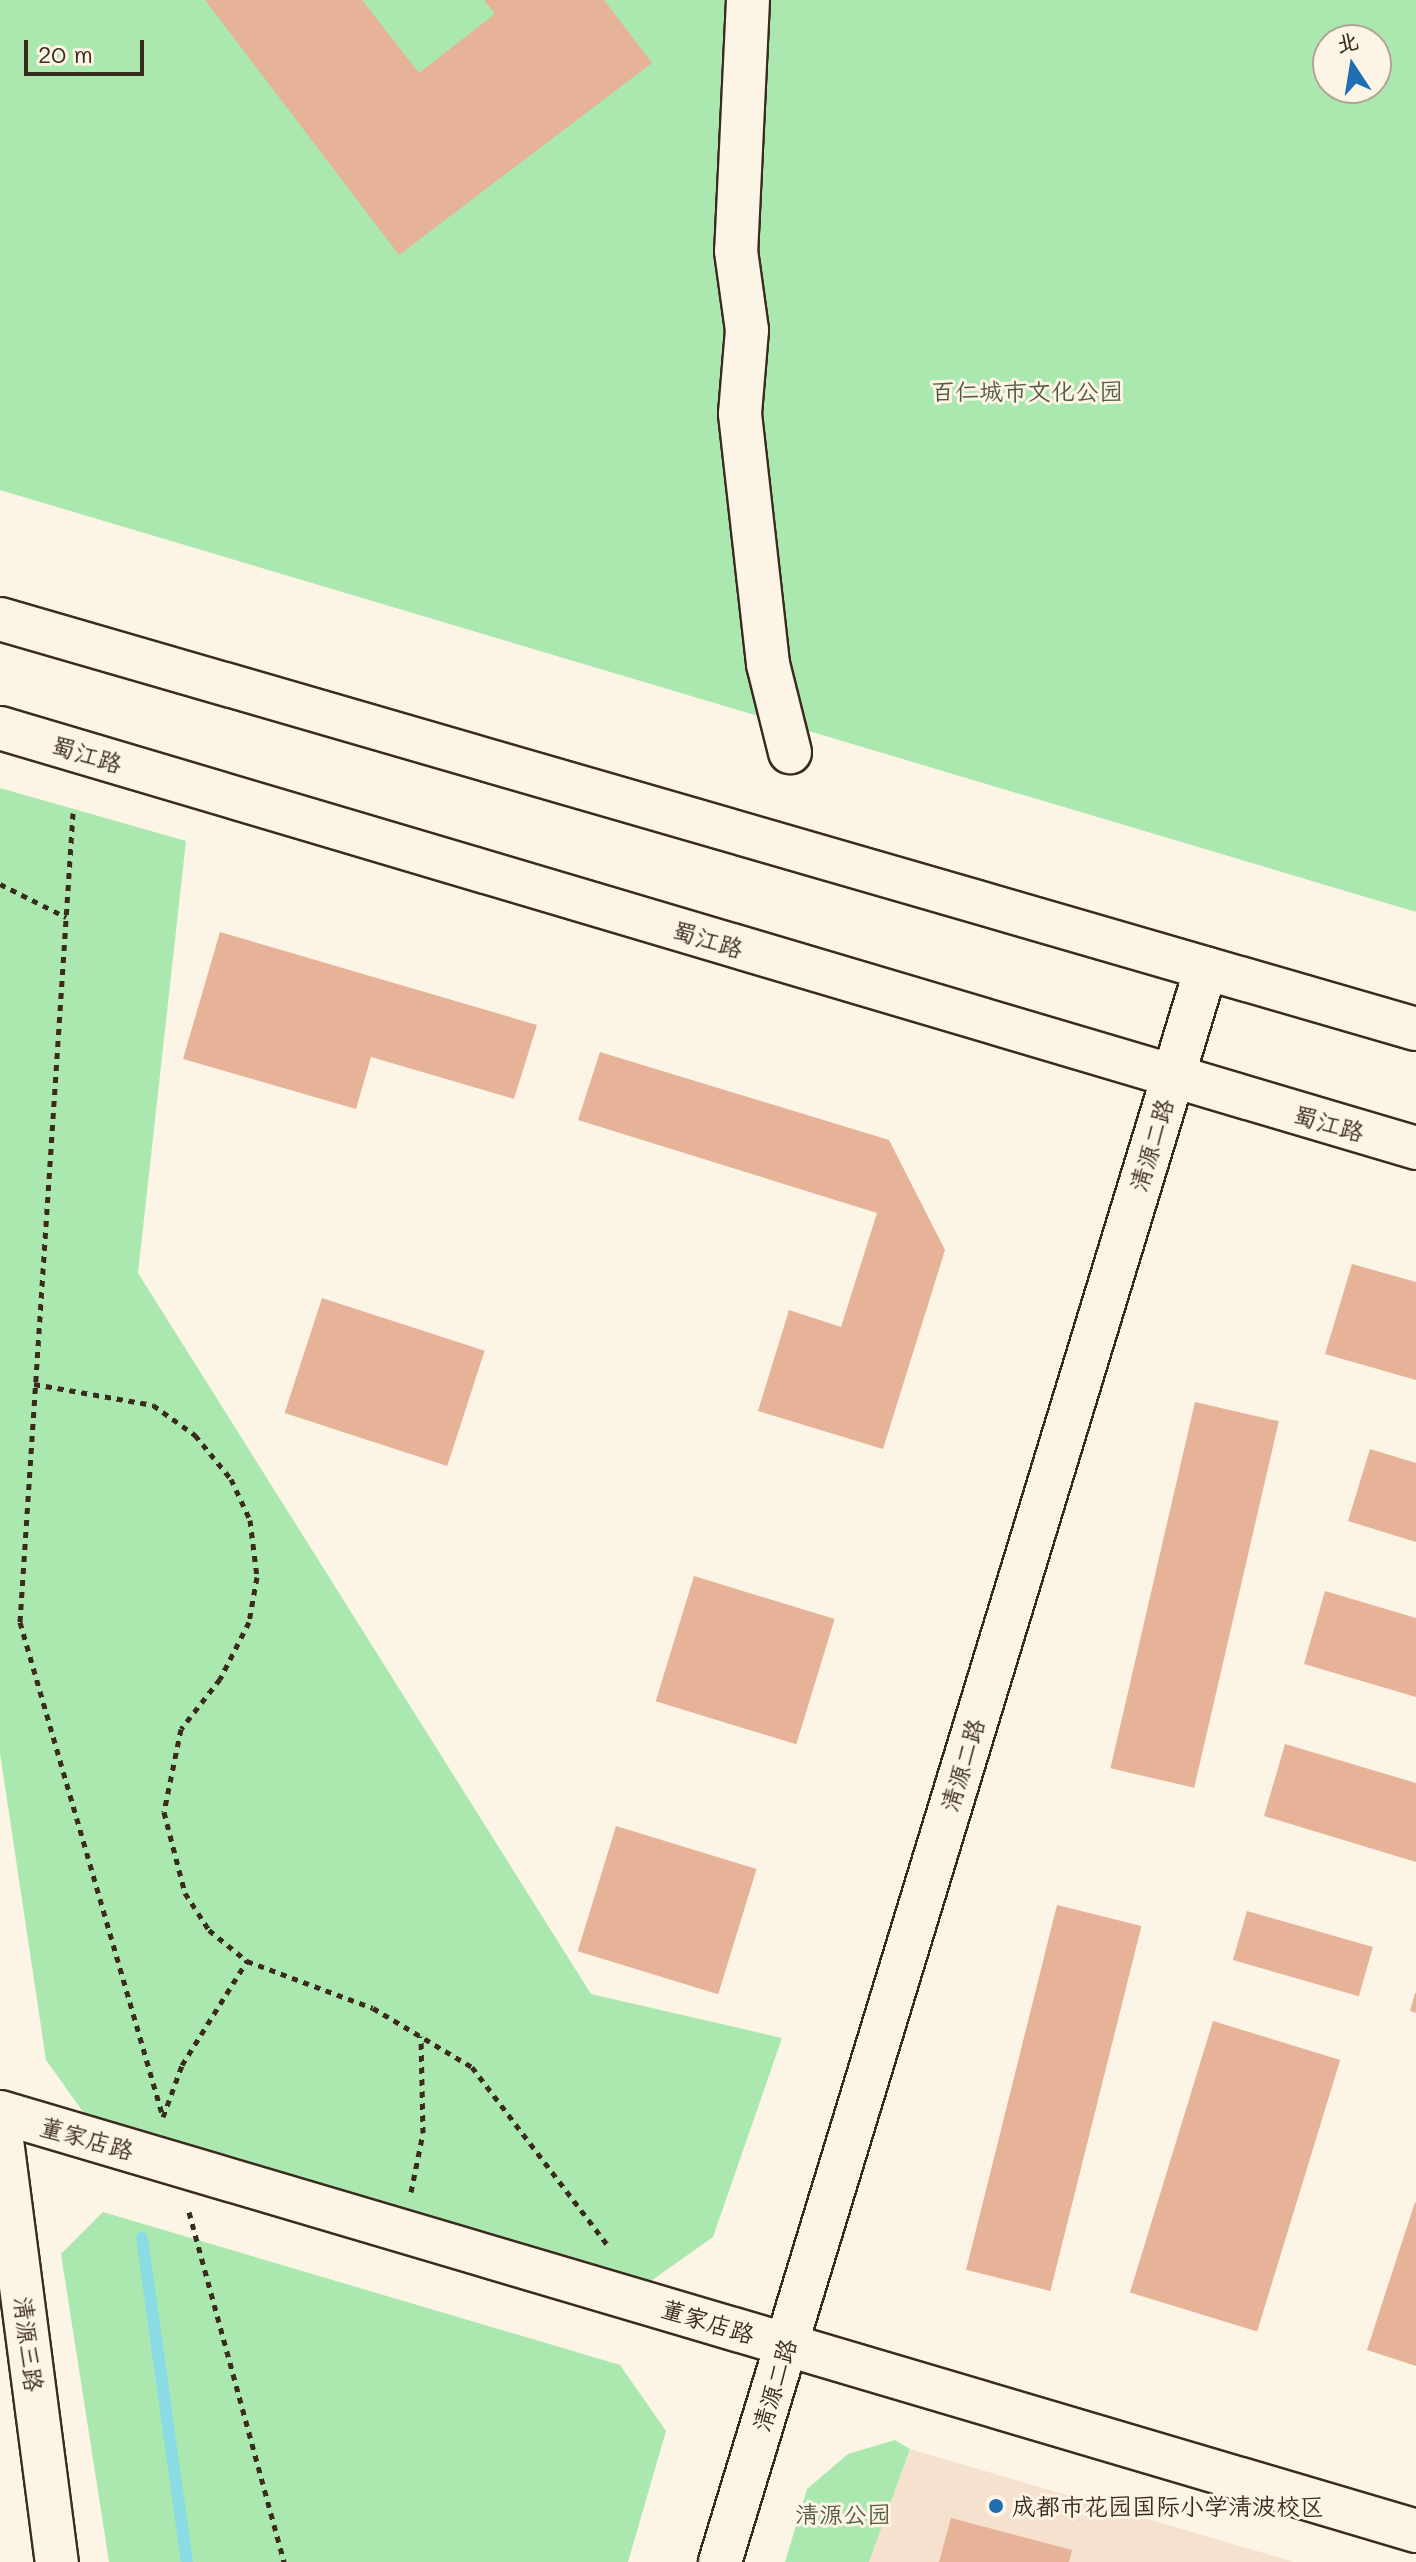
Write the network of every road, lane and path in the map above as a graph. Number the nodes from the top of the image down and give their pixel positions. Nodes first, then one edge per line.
1 (748, 0) edge
2 (0, 619) edge
3 (0, 728) edge
4 (790, 752) dead end
5 (73, 813) dead end
6 (0, 884) edge
7 (66, 917) junction
8 (1206, 968) junction
9 (1416, 1029) edge
10 (1172, 1077) junction
11 (1416, 1148) edge
12 (34, 1384) junction
13 (247, 1961) junction
14 (421, 2035) junction
15 (0, 2112) edge
16 (163, 2117) junction
17 (0, 2125) edge
18 (176, 2164) junction
19 (394, 2229) junction
20 (615, 2255) dead end
21 (786, 2346) junction
22 (1416, 2531) edge
23 (57, 2562) edge
24 (284, 2562) edge
25 (720, 2562) edge

1 - 4 street
2 - 8 street
3 - 10 street, 蜀江路
5 - 7 path
6 - 7 path
7 - 12 path
8 - 9 street
8 - 10 street, 清源二路
10 - 11 street, 蜀江路
10 - 21 street, 清源二路
12 - 13 path
12 - 16 path
13 - 14 path
13 - 16 path
14 - 19 path
14 - 20 path
15 - 18 street, 董家店路
16 - 18 path
17 - 23 street, 清源三路
18 - 19 street, 董家店路
18 - 24 path
19 - 21 street, 董家店路
21 - 22 street, 董家店路
21 - 25 street, 清源二路

